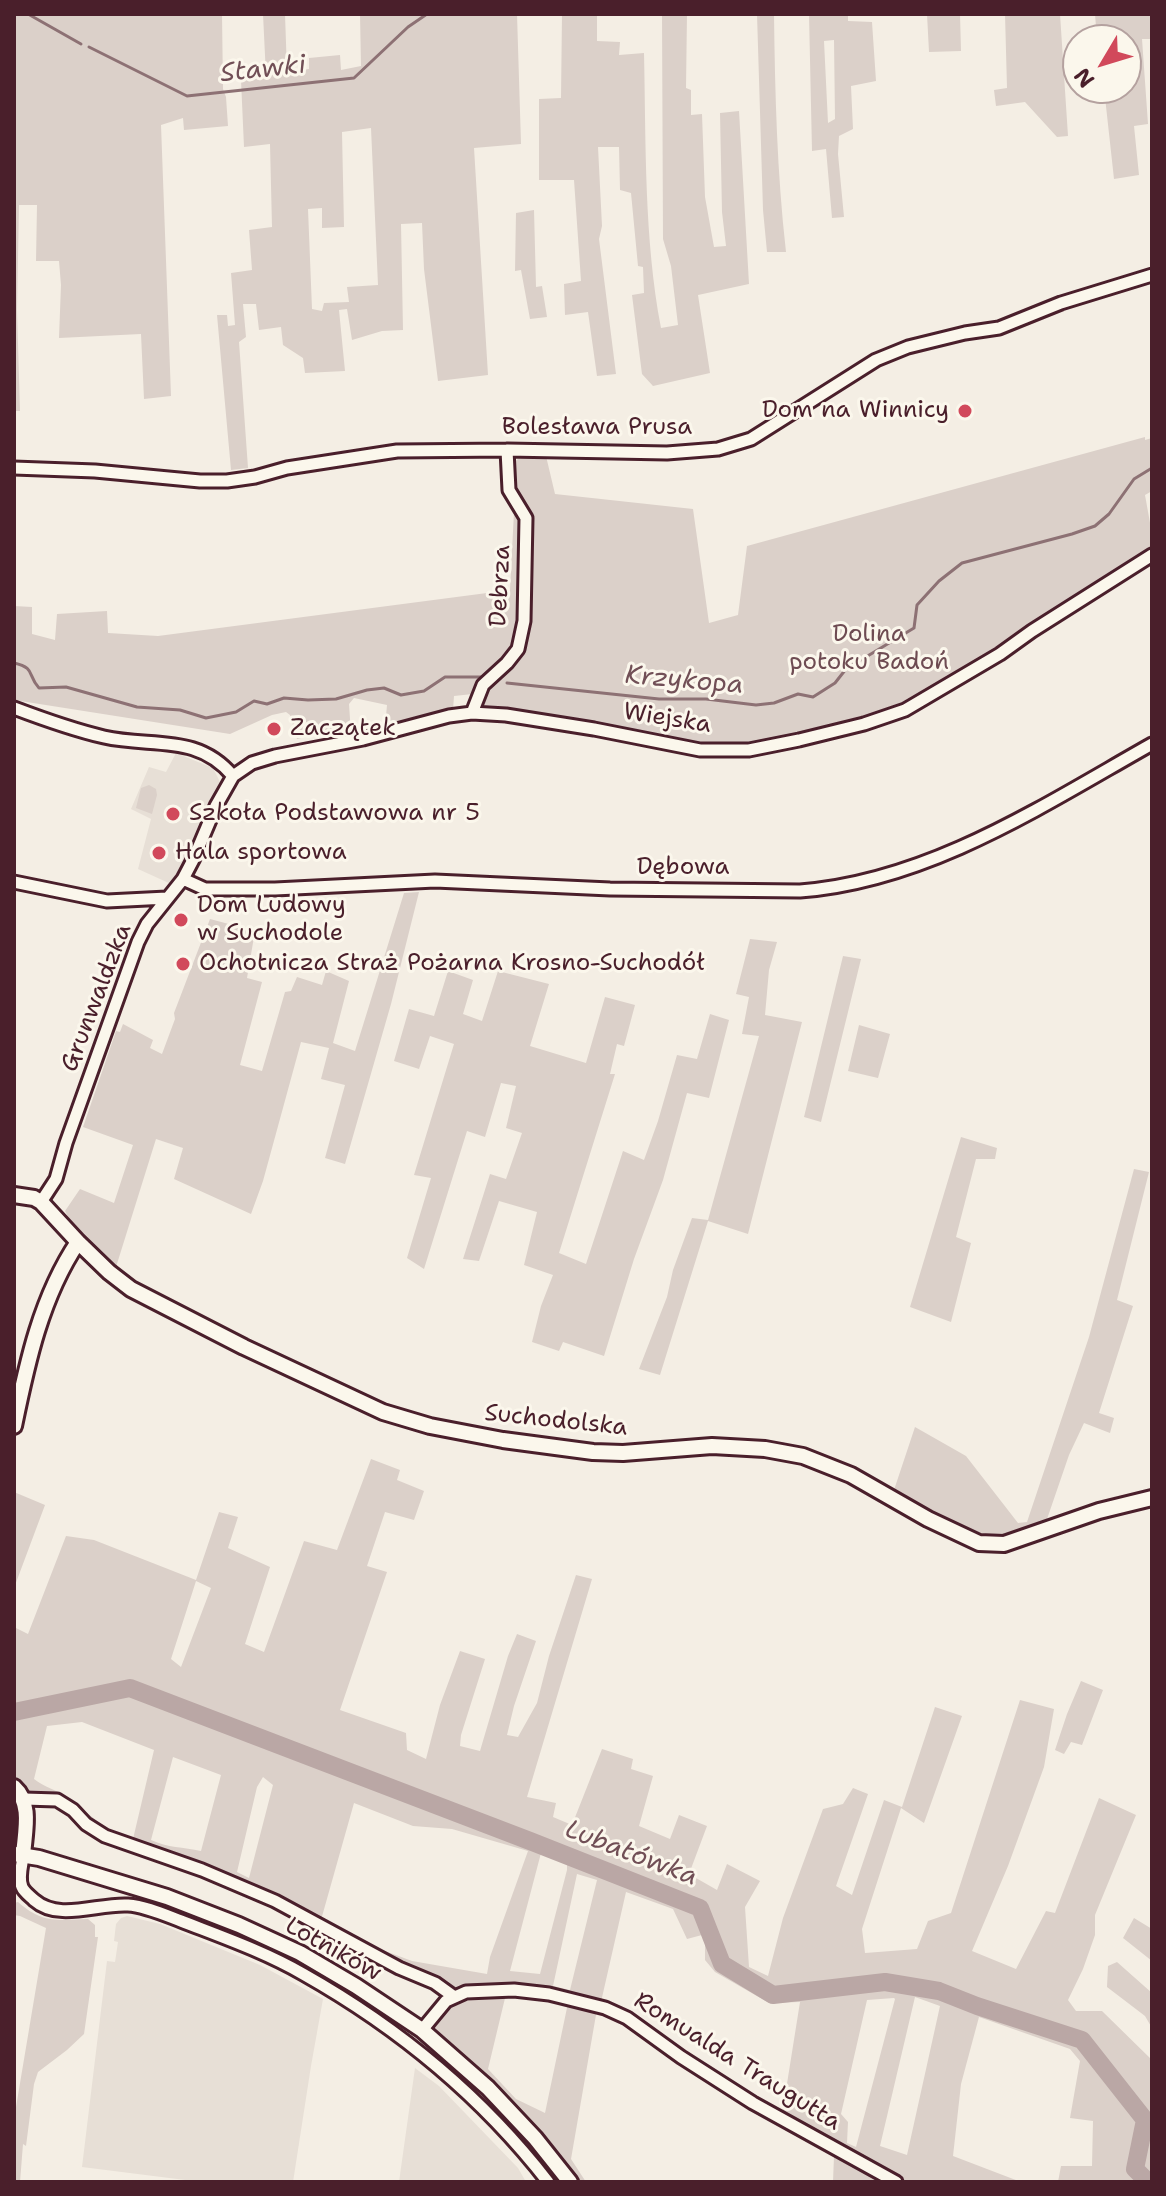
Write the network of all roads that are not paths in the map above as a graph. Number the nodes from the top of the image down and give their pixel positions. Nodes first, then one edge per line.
1 (1149, 276) edge
2 (507, 450) junction
3 (14, 468) edge
4 (1152, 555) edge
5 (14, 708) edge
6 (472, 713) junction
7 (1152, 744) edge
8 (233, 776) junction
9 (183, 879) junction
10 (14, 882) edge
11 (167, 898) junction
12 (14, 1195) edge
13 (41, 1202) junction
14 (78, 1242) junction
15 (14, 1426) edge
16 (1152, 1498) edge
17 (14, 1787) edge
18 (24, 1799) junction
19 (19, 1855) edge
20 (18, 1892) edge
21 (453, 1996) junction
22 (422, 2030) junction
23 (548, 2182) edge
24 (570, 2182) edge
25 (896, 2182) edge

1 - 2 street, Bolesława Prusa
2 - 3 street, Bolesława Prusa
2 - 6 street, Debrza
4 - 6 street, Wiejska
5 - 8 street
6 - 8 street, Wiejska
7 - 9 street, Dębowa
8 - 9 street, Grunwaldzka
9 - 11 street, Grunwaldzka
10 - 11 street
11 - 13 street, Grunwaldzka
12 - 13 street
13 - 14 street, Suchodolska
14 - 15 street
14 - 16 street, Suchodolska
17 - 18 street
18 - 19 street
18 - 21 street
19 - 20 street
19 - 22 street, Lotników
20 - 23 street
21 - 22 street
21 - 25 street, Romualda Traugutta
22 - 24 street, Lotników

